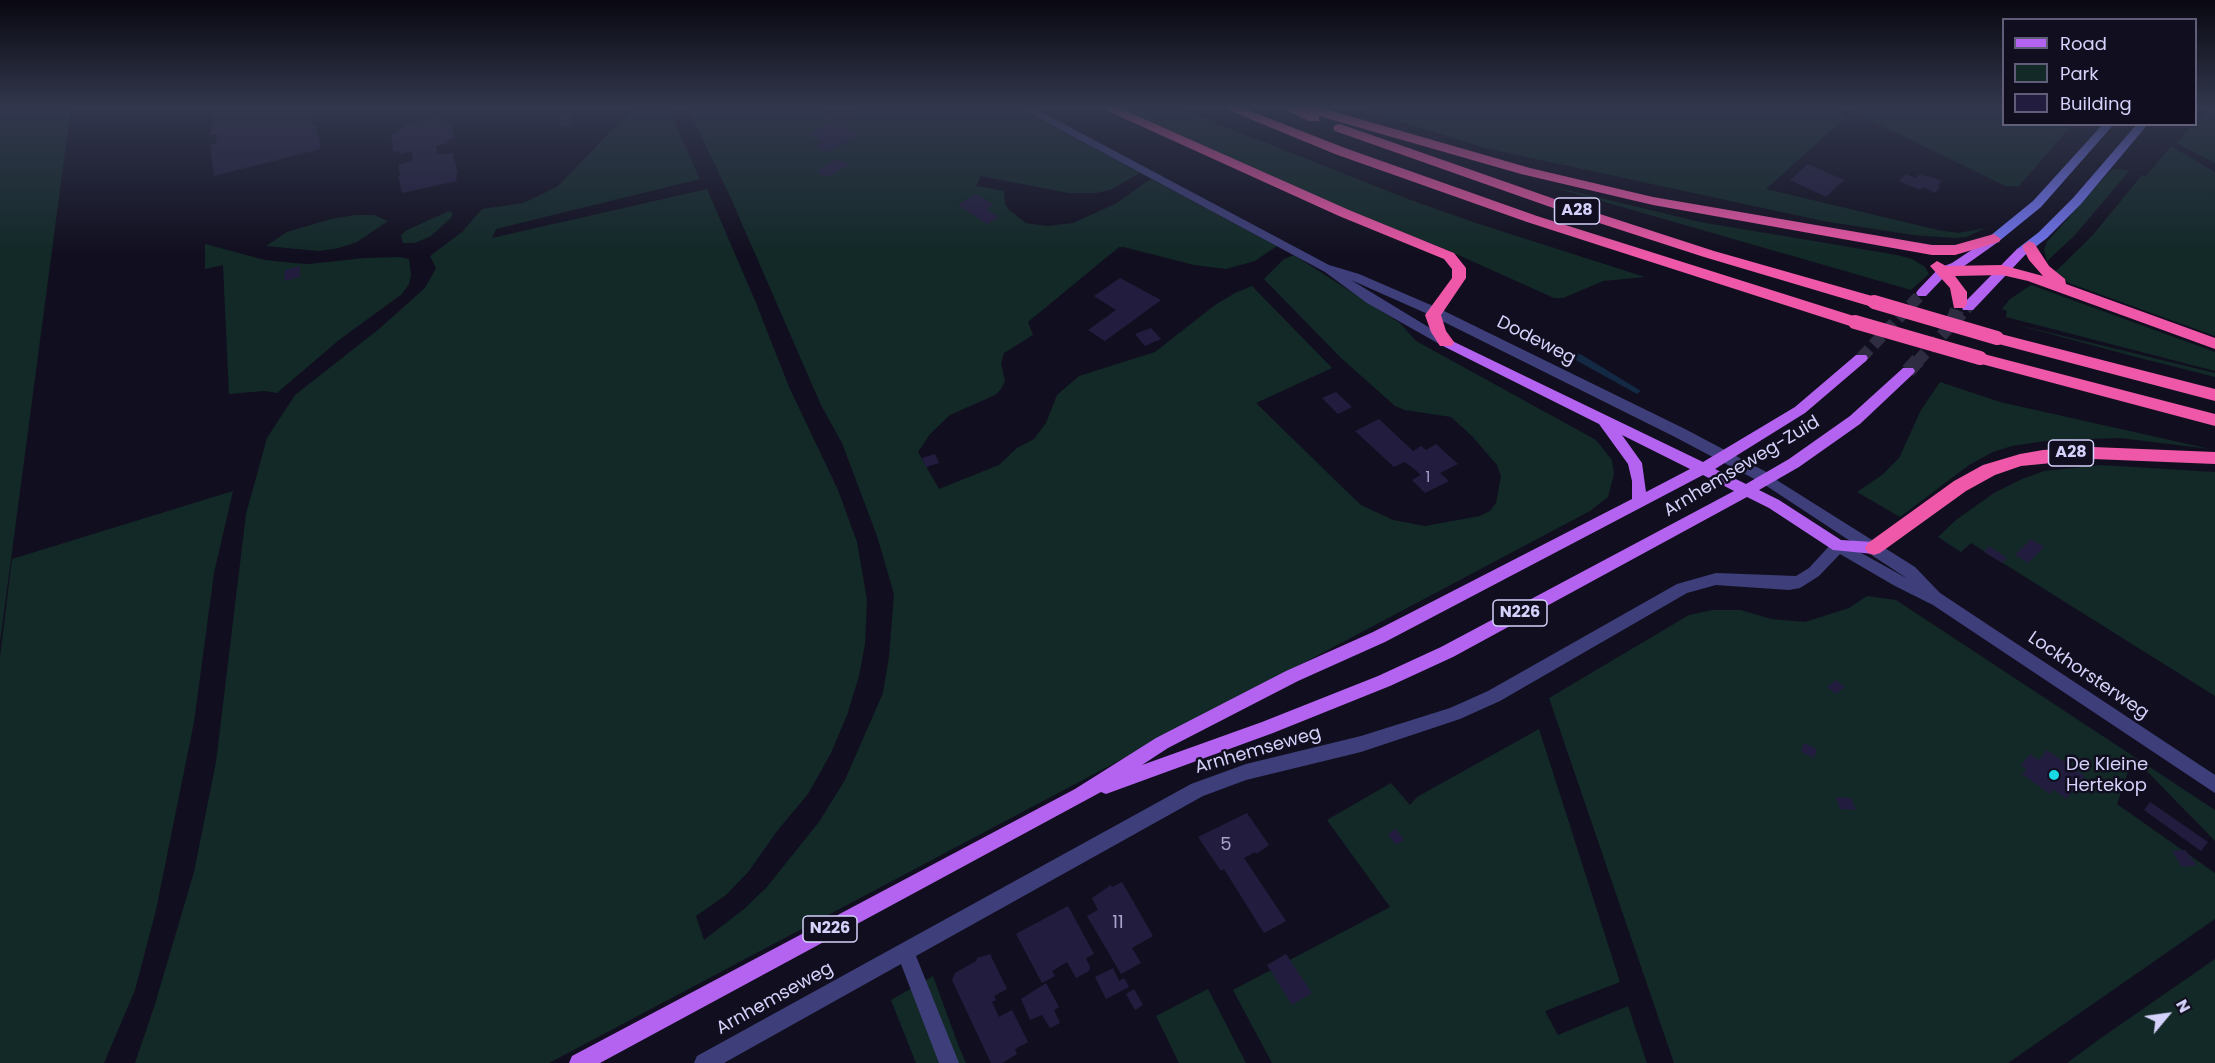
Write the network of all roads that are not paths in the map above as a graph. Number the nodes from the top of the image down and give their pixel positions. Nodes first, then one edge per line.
1 (1116, 157) edge
2 (1217, 157) edge
3 (1356, 157) edge
4 (1416, 157) edge
5 (1479, 157) edge
6 (2080, 157) edge
7 (2115, 157) edge
8 (1994, 239) junction
9 (1910, 247) junction
10 (2025, 249) junction
11 (1325, 268) junction
12 (1943, 270) junction
13 (2002, 270) junction
14 (1922, 293) tunnel mouth
15 (2078, 294) junction
16 (1964, 305) joint
17 (1435, 312) junction
18 (1446, 342) junction
19 (2215, 344) edge
20 (1861, 358) tunnel mouth
21 (1908, 371) tunnel mouth
22 (2215, 395) edge
23 (1603, 420) junction
24 (2215, 420) edge
25 (1726, 456) junction
26 (2215, 458) edge
27 (1703, 469) junction
28 (1767, 479) junction
29 (1748, 490) junction
30 (1638, 503) junction
31 (1616, 515) joint
32 (1835, 523) junction
33 (1838, 546) junction
34 (1874, 548) junction
35 (1617, 561) joint
36 (1939, 600) junction
37 (2215, 785) edge
38 (1081, 795) junction
39 (904, 951) junction
40 (579, 1063) edge
41 (704, 1063) edge
42 (949, 1063) edge

1 - 11 street, Dodeweg
2 - 17 highway
3 - 24 highway, A28, bridge
4 - 22 highway, A28, bridge
5 - 9 highway, A28
6 - 8 main road
7 - 10 main road
8 - 9 highway, A28
8 - 12 main road
9 - 12 highway, A28
10 - 13 main road
10 - 15 highway
11 - 17 street, Dodeweg
11 - 18 street, Dodeweg
12 - 13 highway
12 - 14 main road
12 - 16 highway, A28
13 - 15 highway
13 - 16 main road
15 - 19 highway
17 - 18 highway
17 - 25 street, Dodeweg
18 - 23 main road, Dodeweg
20 - 25 main road, Arnhemseweg-Zuid / N226
21 - 28 main road, Arnhemseweg-Zuid / N226
23 - 27 main road, Dodeweg
23 - 30 main road
25 - 27 main road, Arnhemseweg-Zuid / N226
25 - 28 street, Dodeweg
26 - 34 highway, A28
27 - 29 main road, Dodeweg
27 - 30 main road, Arnhemseweg-Zuid / N226
28 - 29 main road, Arnhemseweg-Zuid / N226
28 - 32 street, Lockhorsterweg
29 - 33 main road, Lockhorsterweg
29 - 35 main road, Arnhemseweg-Zuid / N226
30 - 31 main road, Arnhemseweg-Zuid / N226
31 - 38 main road, Arnhemseweg / N226
32 - 33 street
32 - 34 street, Lockhorsterweg
33 - 34 main road
33 - 36 street, Lockhorsterweg
33 - 39 street, Arnhemseweg
34 - 36 street, Lockhorsterweg
35 - 38 main road, Arnhemseweg / N226
36 - 37 street, Lockhorsterweg
38 - 40 main road, Arnhemseweg / N226
39 - 41 street, Arnhemseweg
39 - 42 street

